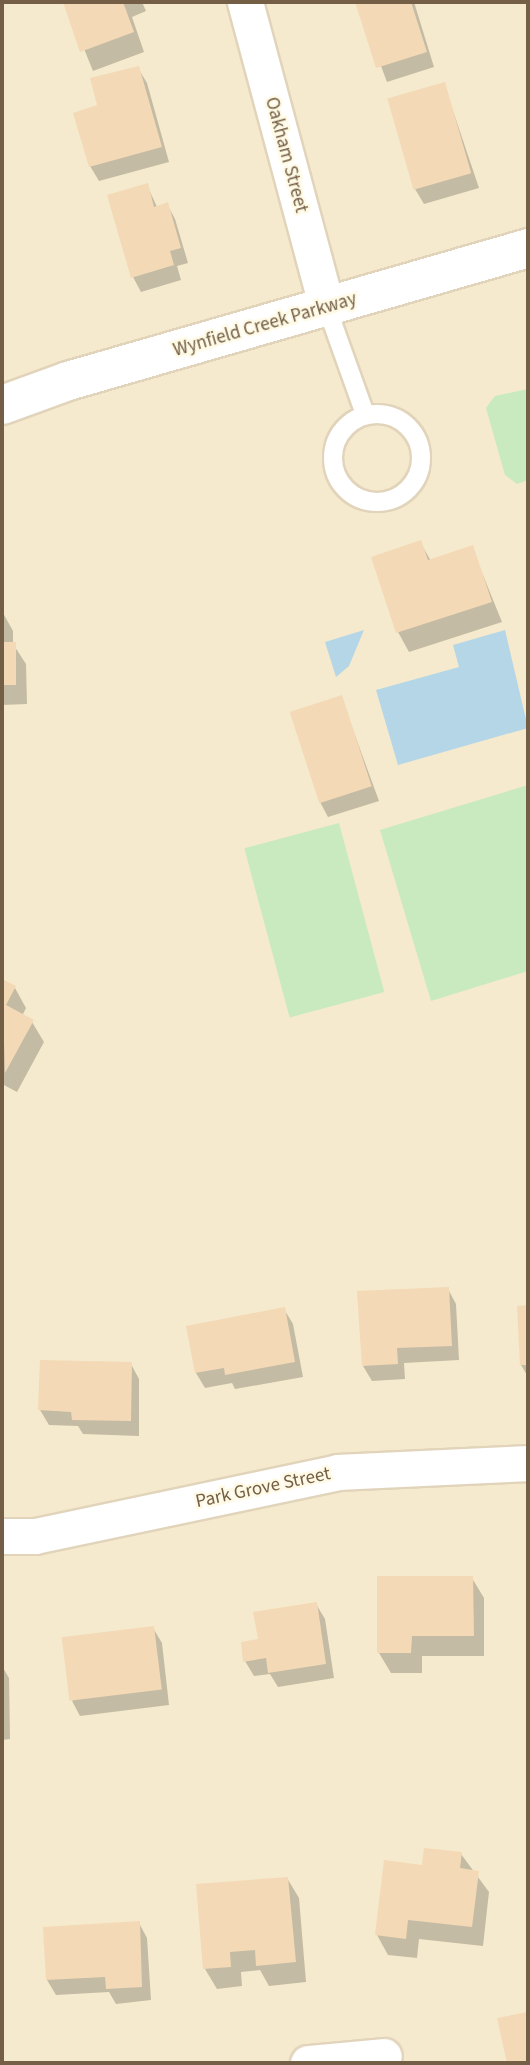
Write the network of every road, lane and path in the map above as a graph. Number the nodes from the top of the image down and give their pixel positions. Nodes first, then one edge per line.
1 (245, 2) edge
2 (528, 248) edge
3 (327, 308) junction
4 (2, 405) edge
5 (365, 414) junction
6 (528, 1463) edge
7 (2, 1536) edge
8 (384, 2056) dead end
9 (308, 2063) edge

1 - 3 street, Oakham Street
2 - 3 street, Wynfield Creek Parkway
3 - 4 street, Wynfield Creek Parkway
3 - 5 lane
5 - 5 lane
6 - 7 street, Park Grove Street
8 - 9 street

